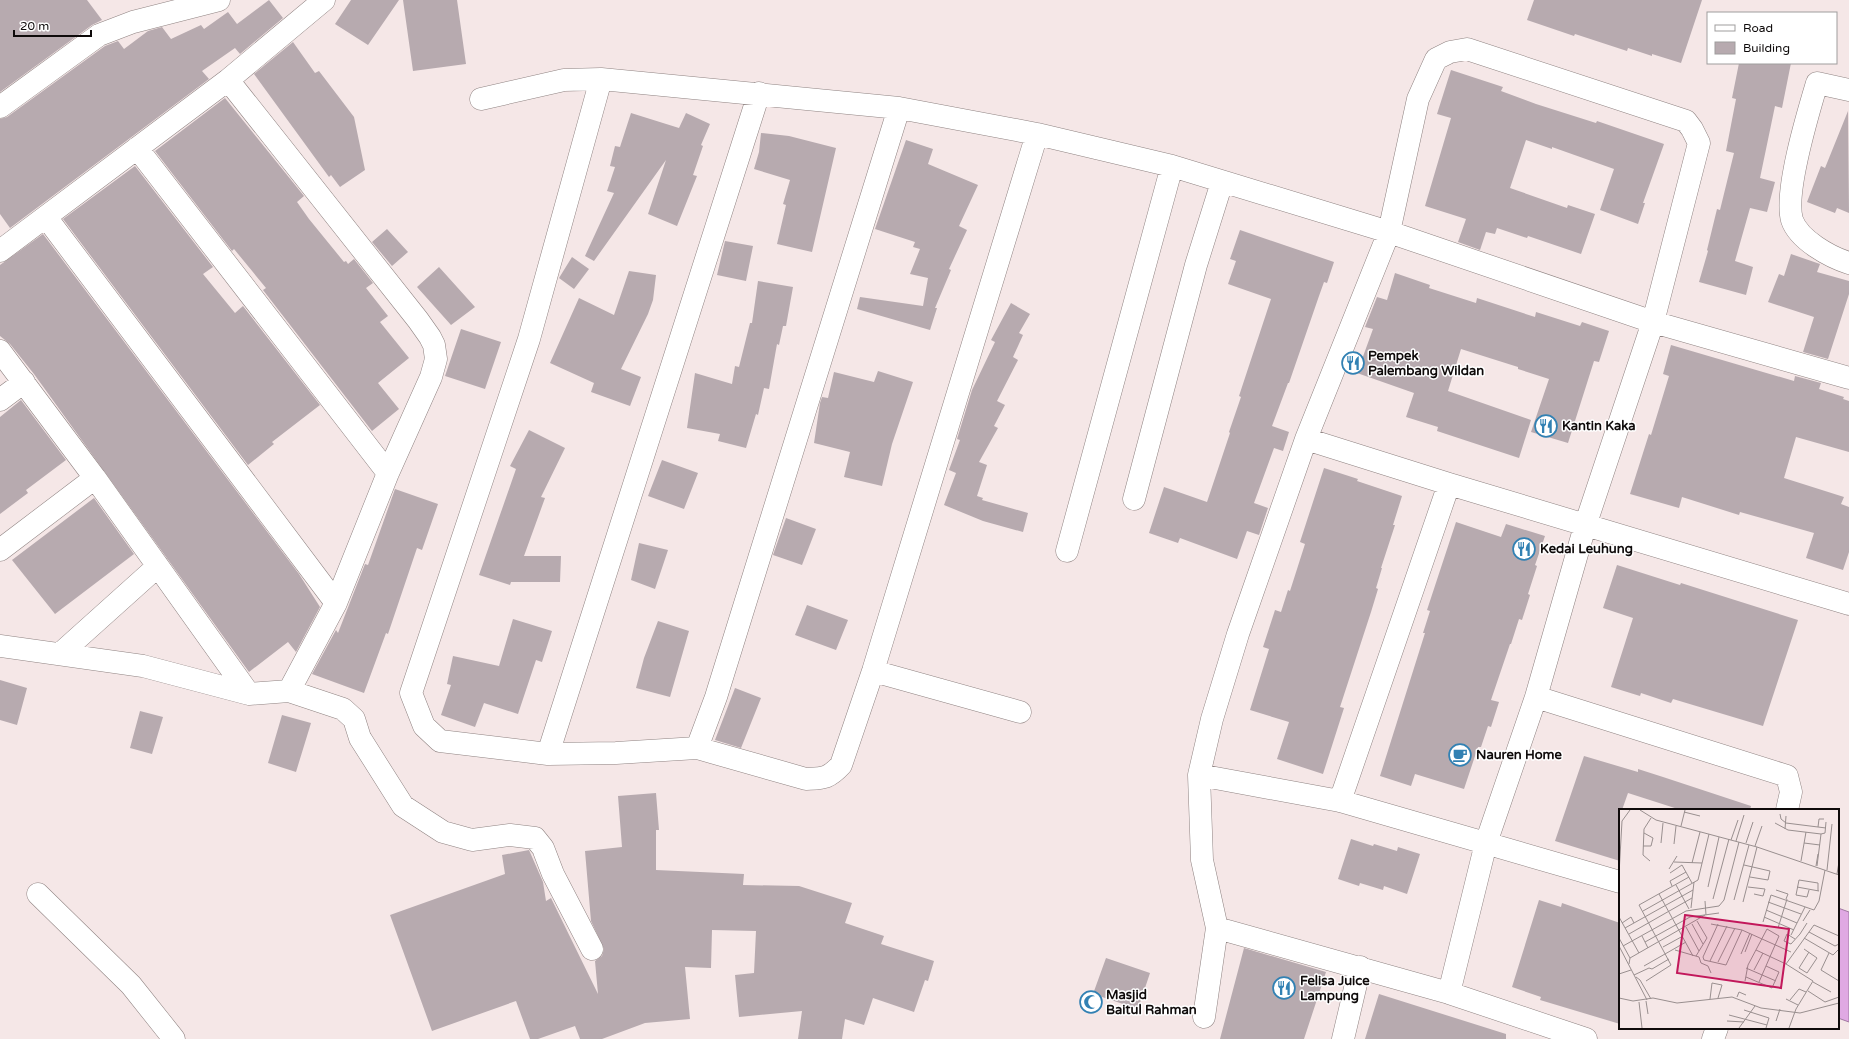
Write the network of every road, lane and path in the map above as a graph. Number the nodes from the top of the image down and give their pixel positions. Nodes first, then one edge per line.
1 (218, 0) edge
2 (324, 0) edge
3 (601, 79) junction
4 (228, 80) junction
5 (1849, 90) edge
6 (759, 94) junction
7 (481, 99) dead end
8 (0, 107) edge
9 (899, 108) junction
10 (1037, 134) junction
11 (137, 148) junction
12 (1172, 166) junction
13 (1222, 182) junction
14 (46, 217) junction
15 (1389, 232) junction
16 (0, 251) edge
17 (1849, 263) edge
18 (1653, 322) junction
19 (0, 351) edge
20 (1849, 378) edge
21 (24, 382) junction
22 (0, 400) edge
23 (1306, 439) junction
24 (388, 473) junction
25 (95, 478) junction
26 (1449, 484) junction
27 (1134, 499) dead end
28 (1586, 526) junction
29 (0, 550) edge
30 (1067, 551) dead end
31 (158, 566) junction
32 (336, 603) junction
33 (1849, 604) edge
34 (0, 646) edge
35 (60, 654) junction
36 (872, 671) junction
37 (289, 692) junction
38 (249, 694) junction
39 (1536, 696) junction
40 (1020, 712) dead end
41 (698, 748) junction
42 (548, 754) junction
43 (1199, 775) junction
44 (1340, 801) junction
45 (1787, 809) edge
46 (1486, 843) junction
47 (1619, 882) edge
48 (38, 894) dead end
49 (1217, 928) junction
50 (592, 949) dead end
51 (1360, 967) junction
52 (1449, 993) junction
53 (1204, 1017) dead end
54 (1717, 1029) edge
55 (174, 1039) edge
56 (1343, 1039) edge
57 (1586, 1039) edge
58 (1713, 1039) edge

1 - 8 street
2 - 4 street
3 - 6 street
3 - 7 street
3 - 42 street
4 - 11 street
4 - 24 street
5 - 17 street
6 - 9 street
6 - 42 street
9 - 10 street
9 - 41 street
10 - 12 street
10 - 36 street
11 - 14 street
11 - 24 street
12 - 13 street
12 - 30 street
13 - 15 street
13 - 27 street
14 - 16 street
14 - 32 street
15 - 18 street
15 - 18 street
15 - 23 street
18 - 20 street
18 - 28 street
19 - 21 street
21 - 22 street
21 - 25 street
23 - 26 street
23 - 43 street
24 - 32 street
25 - 29 street
25 - 31 street
26 - 28 street
26 - 44 street
28 - 33 street
28 - 39 street
31 - 35 street
31 - 38 street
32 - 37 street
34 - 35 street
35 - 38 street
36 - 40 street
36 - 41 street
37 - 38 street
37 - 50 street
39 - 45 street
39 - 46 street
41 - 42 street
43 - 44 street
43 - 49 street
44 - 46 street
46 - 47 street
46 - 52 street
48 - 55 street
49 - 51 street
49 - 53 street
51 - 52 street
51 - 56 street
52 - 57 street
54 - 58 street

